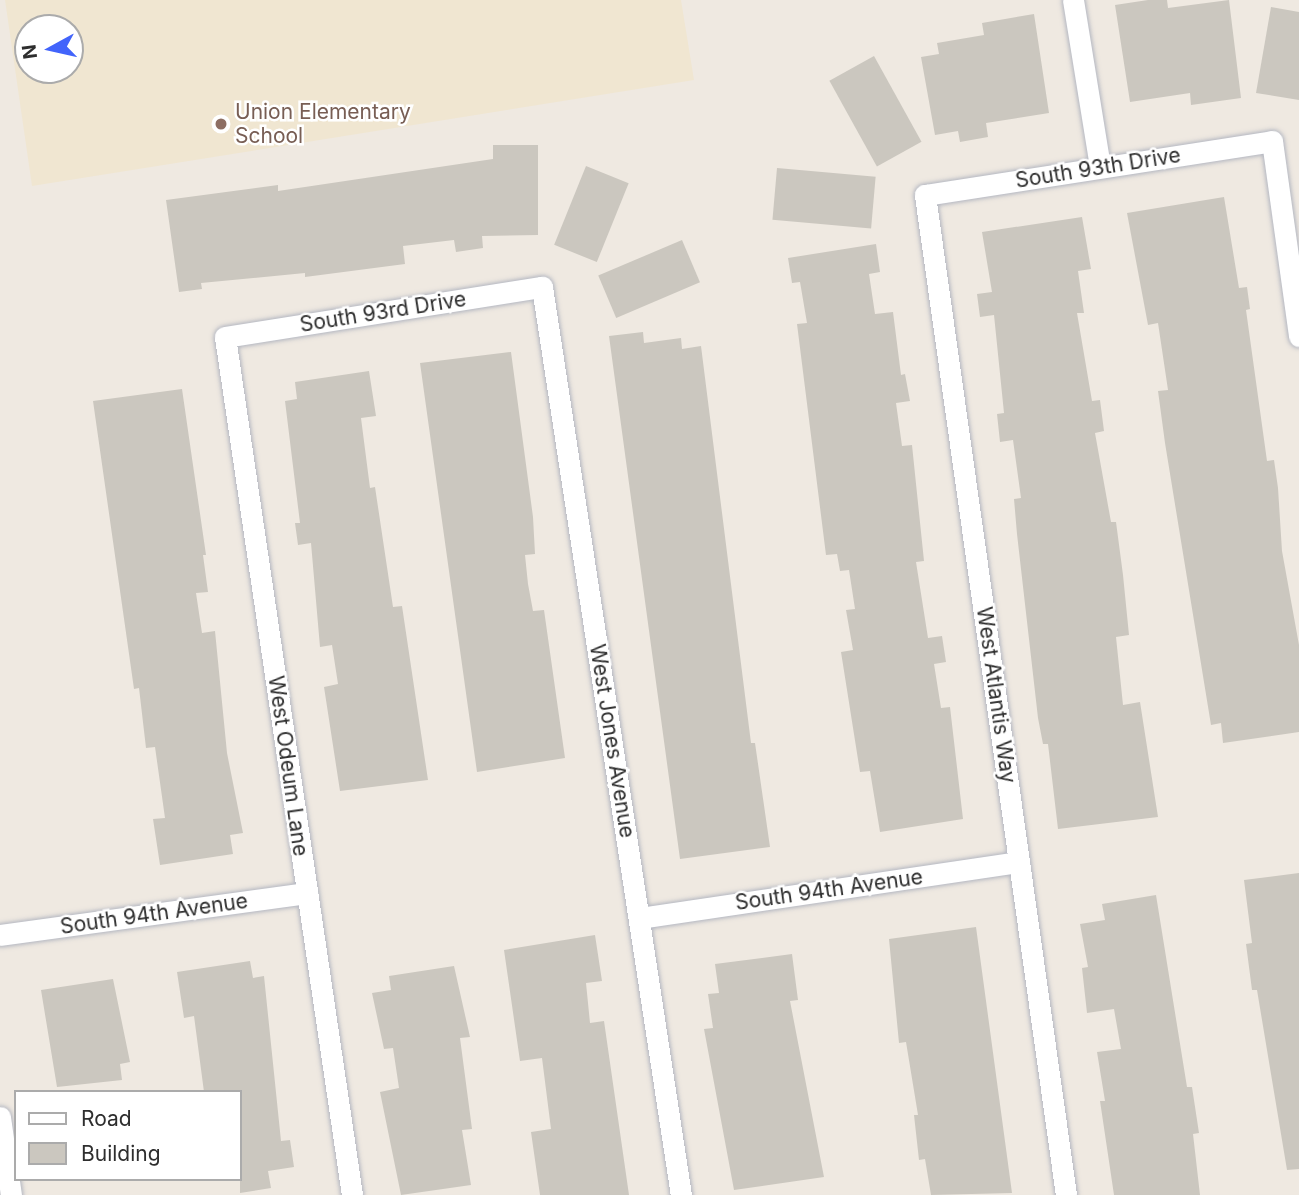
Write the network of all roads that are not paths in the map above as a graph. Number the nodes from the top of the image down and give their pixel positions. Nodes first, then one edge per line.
1 (1073, 0) edge
2 (1100, 167) junction
3 (925, 195) joint
4 (542, 287) joint
5 (1299, 336) edge
6 (225, 337) joint
7 (1019, 862) junction
8 (307, 893) junction
9 (639, 918) junction
10 (0, 935) edge
11 (0, 1117) edge
12 (11, 1195) edge
13 (352, 1195) edge
14 (681, 1195) edge
15 (1066, 1195) edge

1 - 2 street
2 - 3 street, South 93th Drive
2 - 5 street, South 93th Drive
3 - 7 street, West Atlantis Way
4 - 6 street, South 93rd Drive
4 - 9 street, West Jones Avenue
6 - 8 street, West Odeum Lane
7 - 9 street, South 94th Avenue
7 - 15 street, West Atlantis Way
8 - 10 street, South 94th Avenue
8 - 13 street, West Odeum Lane
9 - 14 street, West Jones Avenue
11 - 12 street

